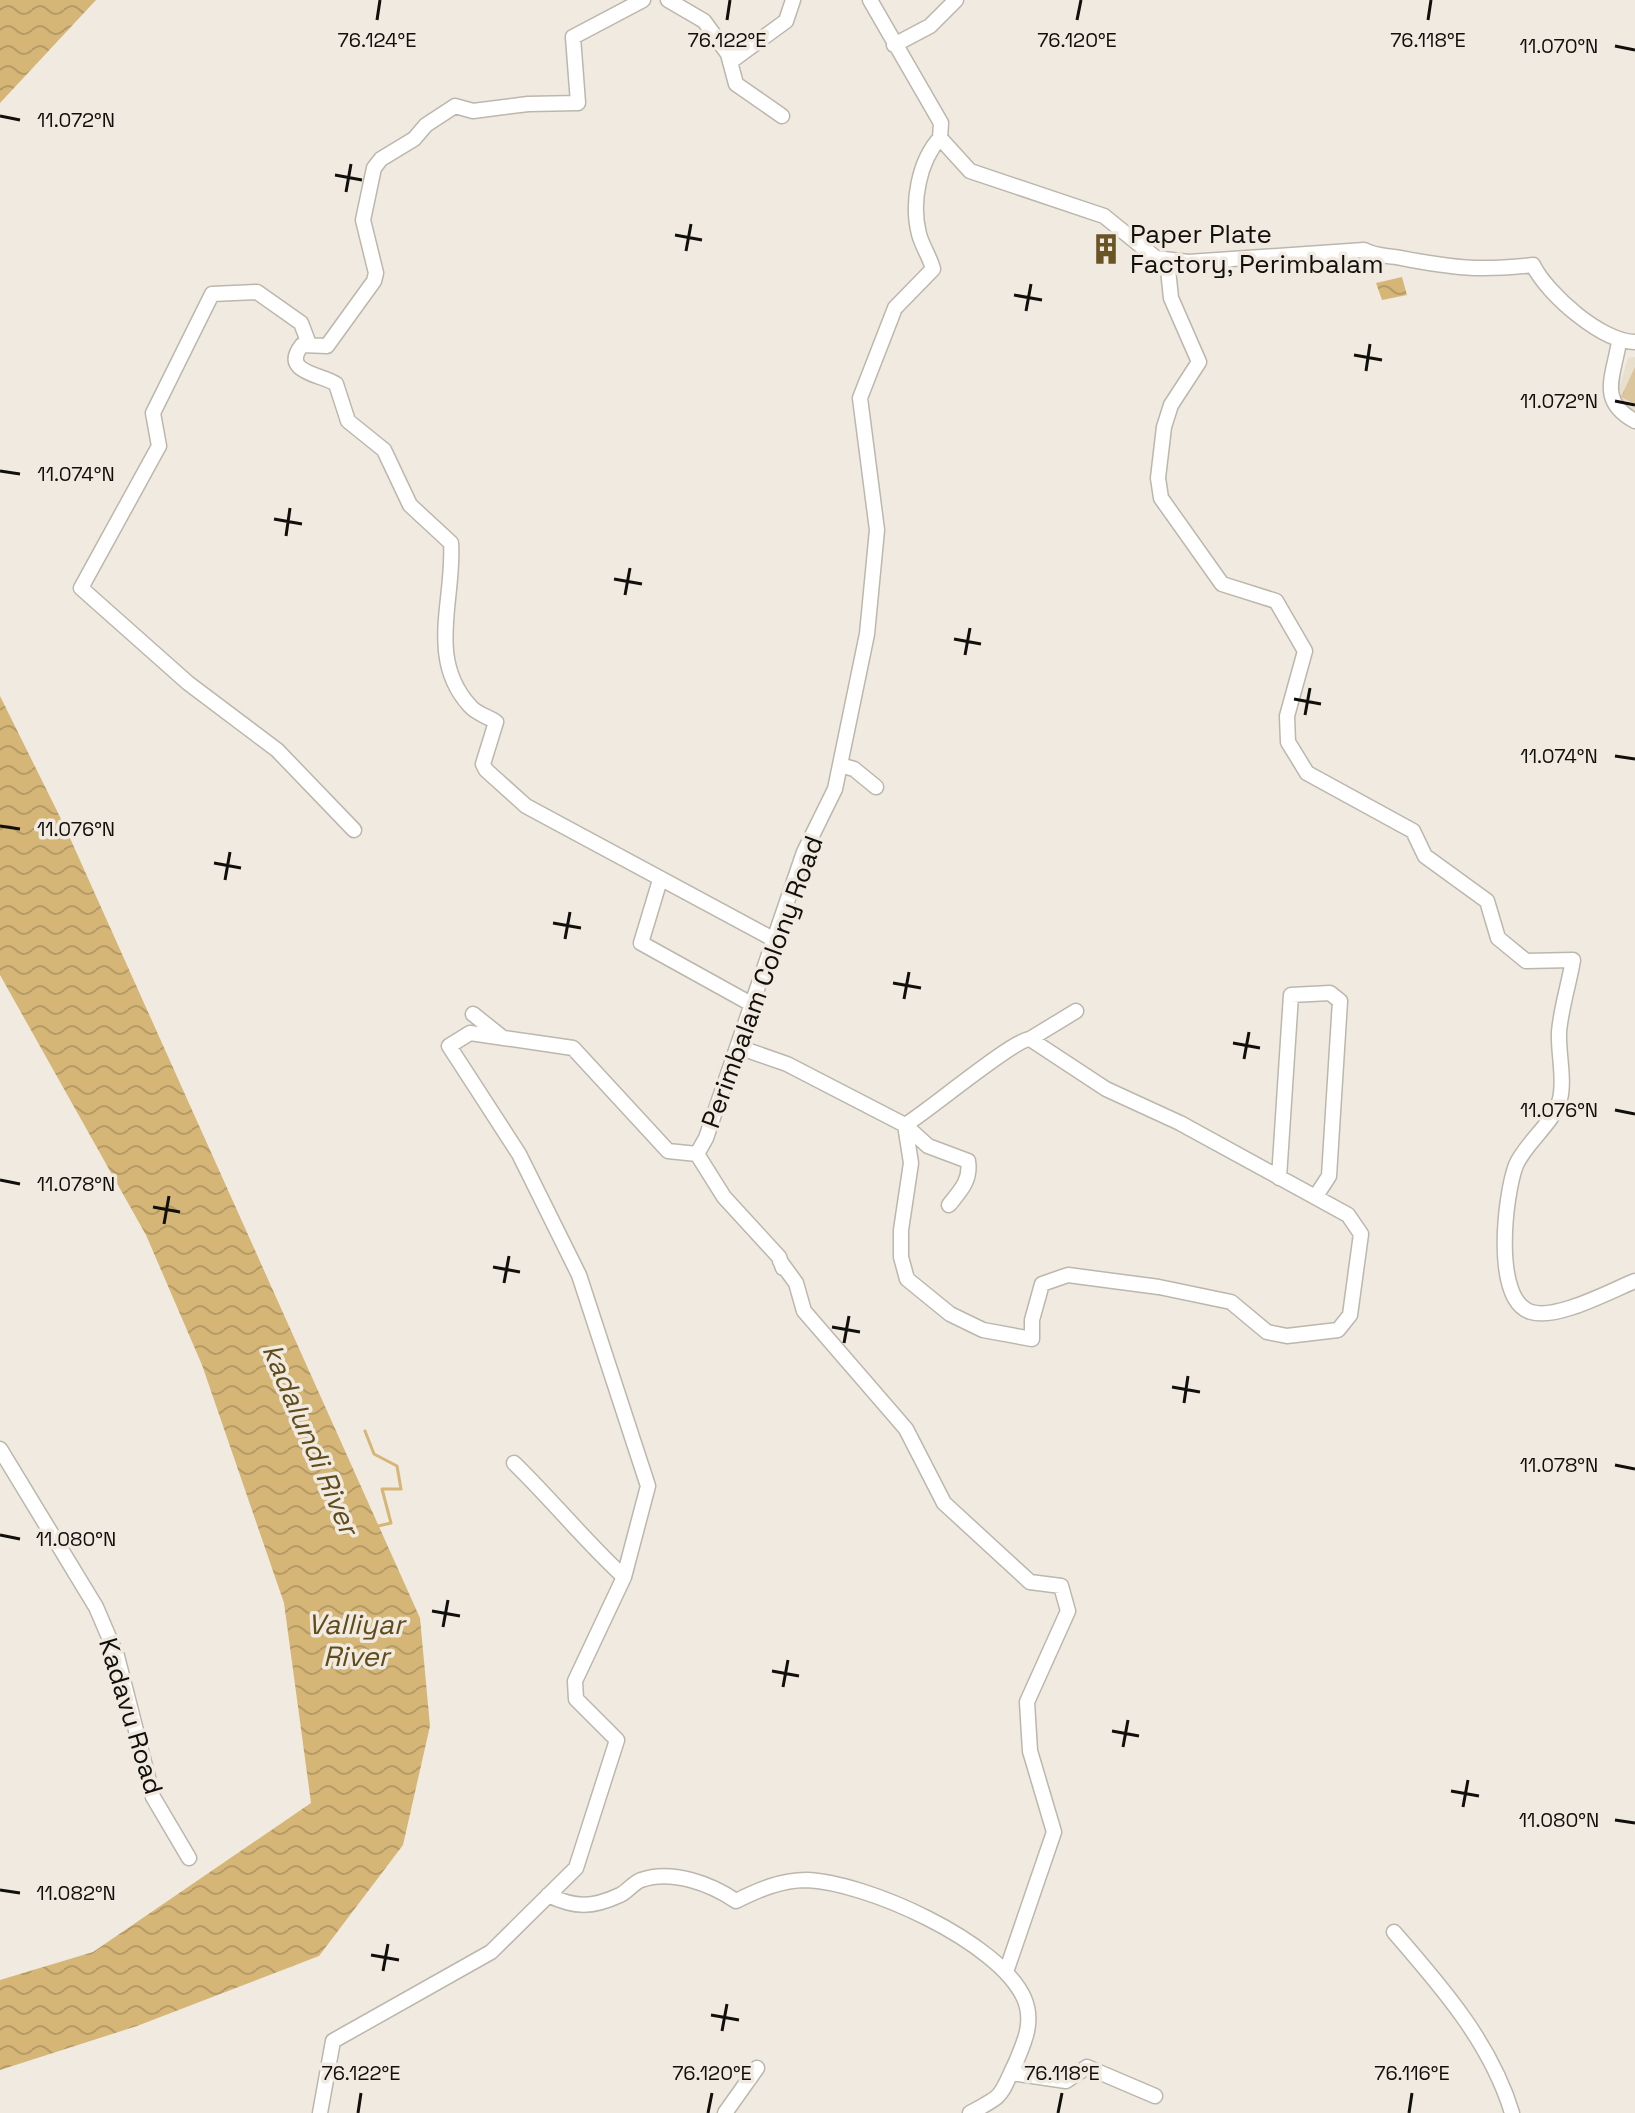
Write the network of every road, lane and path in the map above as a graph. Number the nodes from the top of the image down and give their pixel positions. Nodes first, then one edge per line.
1 (643, 0) edge
2 (668, 0) edge
3 (793, 0) edge
4 (870, 0) edge
5 (956, 0) edge
6 (894, 45) junction
7 (730, 62) junction
8 (782, 116) dead end
9 (940, 138) junction
10 (1167, 260) junction
11 (1619, 342) junction
12 (1635, 342) edge
13 (309, 344) junction
14 (1635, 421) edge
15 (840, 765) junction
16 (876, 787) dead end
17 (354, 830) dead end
18 (660, 880) junction
19 (773, 939) junction
20 (753, 1005) junction
21 (1076, 1011) dead end
22 (473, 1014) dead end
23 (503, 1038) junction
24 (1030, 1039) junction
25 (738, 1047) junction
26 (905, 1125) junction
27 (697, 1154) junction
28 (1279, 1178) junction
29 (1316, 1196) junction
30 (949, 1205) dead end
31 (1635, 1281) edge
32 (0, 1449) edge
33 (514, 1463) dead end
34 (624, 1577) junction
35 (189, 1858) dead end
36 (548, 1895) junction
37 (1394, 1932) dead end
38 (1006, 1972) junction
39 (757, 2068) dead end
40 (1011, 2073) junction
41 (1155, 2096) dead end
42 (320, 2113) edge
43 (725, 2113) edge
44 (970, 2113) edge
45 (1512, 2113) edge

1 - 13 street
2 - 7 street
3 - 7 street
4 - 6 street
5 - 6 street
6 - 9 street
7 - 8 street
9 - 10 street
9 - 15 street, Perimbalam Colony Road
10 - 11 street
10 - 31 street
11 - 12 street
11 - 14 street
13 - 17 street
13 - 18 street
15 - 16 street
15 - 19 street, Perimbalam Colony Road
18 - 19 street
18 - 20 street
19 - 20 street, Perimbalam Colony Road
20 - 25 street, Perimbalam Colony Road
21 - 24 street
22 - 23 street
23 - 27 street, Perimbalam Colony Road
23 - 34 street, Perimbalam Colony Road
24 - 26 street
24 - 28 street
25 - 26 street
25 - 27 street, Perimbalam Colony Road
26 - 29 street
26 - 30 street
27 - 38 street
28 - 29 street
28 - 29 street
32 - 35 street, Kadavu Road
33 - 34 street
34 - 36 street, Perimbalam Colony Road
36 - 38 street
36 - 42 street, Perimbalam Colony Road
37 - 45 street
38 - 40 street
39 - 43 street
40 - 41 street
40 - 44 street

